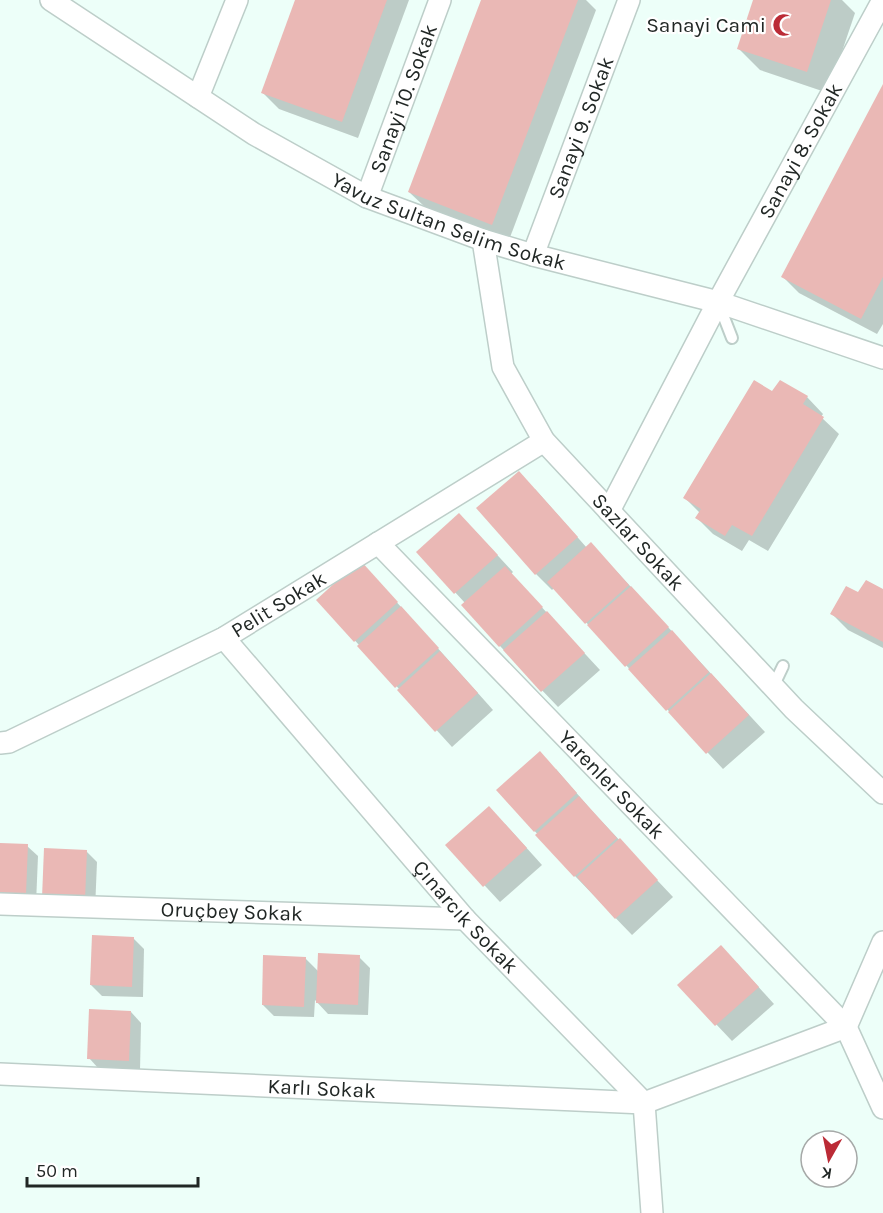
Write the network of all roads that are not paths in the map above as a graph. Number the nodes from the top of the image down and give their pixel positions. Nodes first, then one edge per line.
1 (237, 0) edge
2 (440, 0) edge
3 (629, 0) edge
4 (883, 0) edge
5 (54, 1) edge
6 (198, 97) junction
7 (367, 197) junction
8 (483, 240) junction
9 (533, 255) junction
10 (718, 302) junction
11 (732, 338) dead end
12 (883, 358) edge
13 (544, 441) junction
14 (609, 511) junction
15 (378, 543) junction
16 (224, 638) junction
17 (783, 666) dead end
18 (773, 687) junction
19 (0, 743) edge
20 (883, 793) edge
21 (0, 904) edge
22 (465, 919) junction
23 (883, 942) edge
24 (846, 1028) junction
25 (0, 1074) edge
26 (644, 1103) junction
27 (883, 1108) edge
28 (652, 1213) edge

1 - 6 street
2 - 7 street, Sanayi 10. Sokak
3 - 9 street, Sanayi 9. Sokak
4 - 10 street, Sanayi 8. Sokak
5 - 6 street, Yavuz Sultan Selim Sokak
6 - 7 street, Yavuz Sultan Selim Sokak
7 - 8 street, Yavuz Sultan Selim Sokak
8 - 9 street, Yavuz Sultan Selim Sokak
8 - 13 street, Sazlar Sokak
9 - 10 street, Yavuz Sultan Selim Sokak
10 - 11 lane
10 - 12 street, Yavuz Sultan Selim Sokak
10 - 14 street, Sanayi 8. Sokak
13 - 14 street, Sazlar Sokak
13 - 15 street, Pelit Sokak
14 - 18 street, Sazlar Sokak
15 - 16 street, Pelit Sokak
15 - 24 street, Yarenler Sokak
16 - 19 street, Pelit Sokak
16 - 22 street, Çınarcık Sokak
17 - 18 lane
18 - 20 street, Sazlar Sokak
21 - 22 street, Oruçbey Sokak
22 - 26 street, Çınarcık Sokak
23 - 24 street
24 - 26 street
24 - 27 street, Yarenler Sokak
25 - 26 street, Karlı Sokak
26 - 28 street

